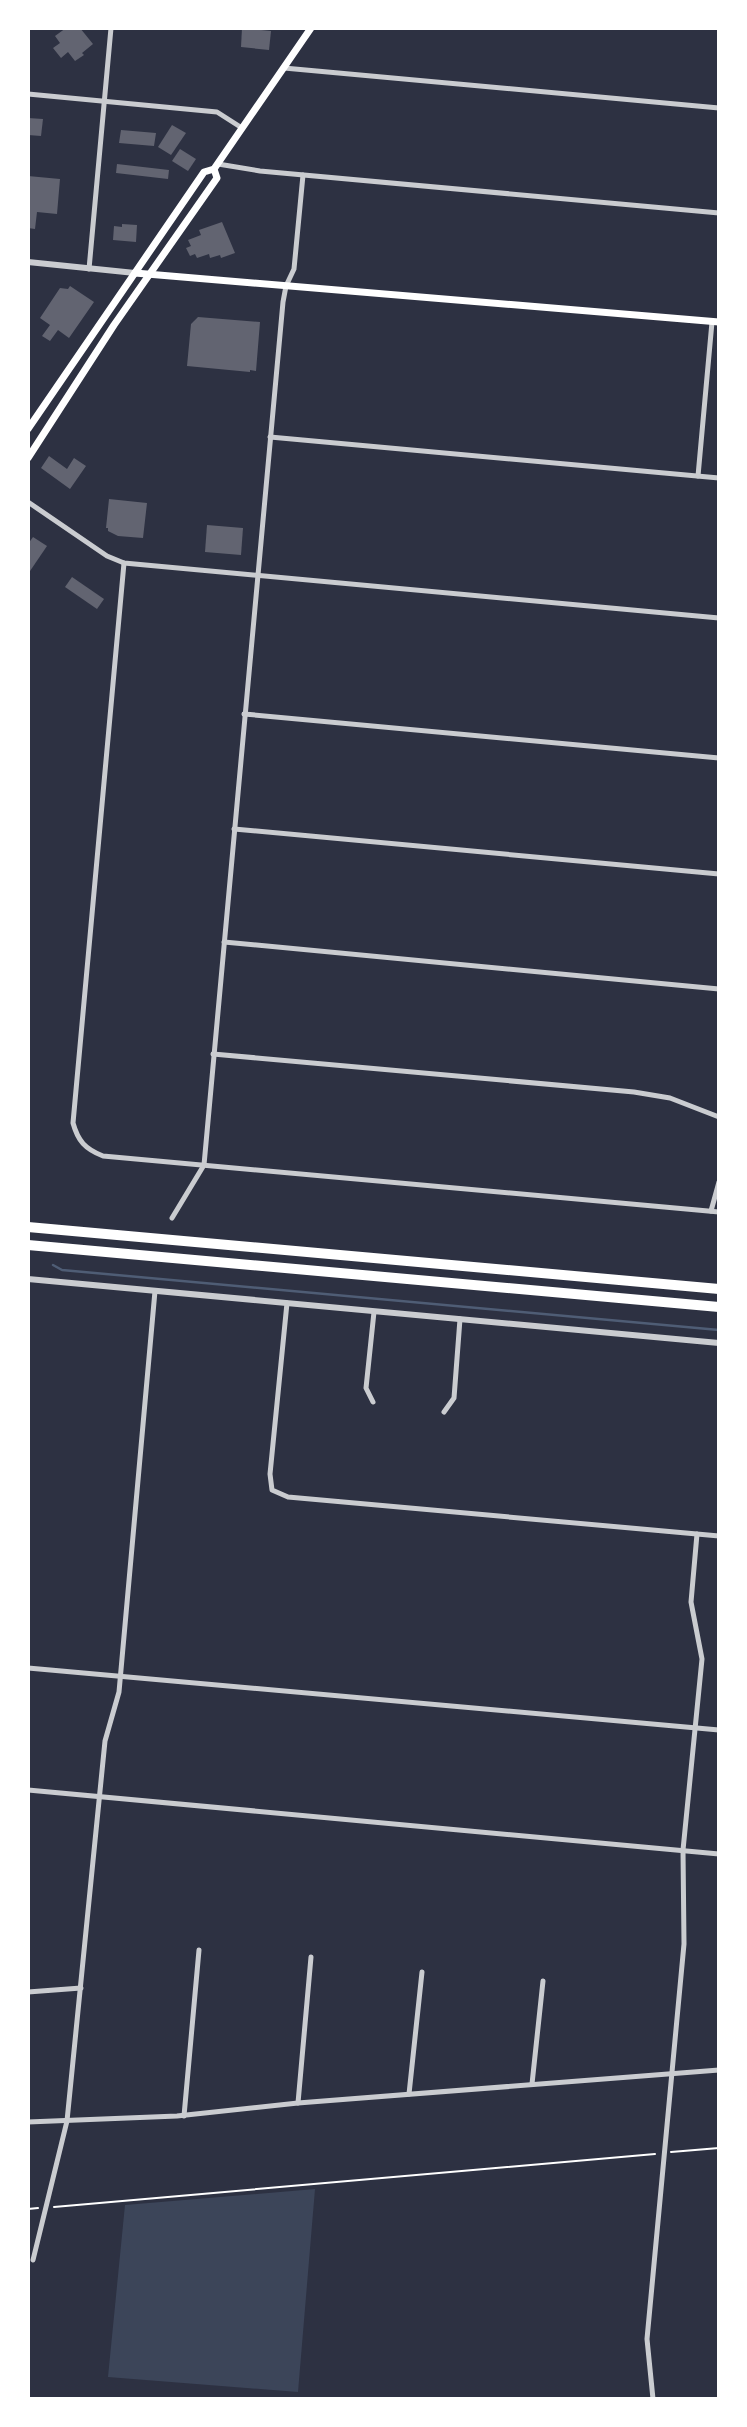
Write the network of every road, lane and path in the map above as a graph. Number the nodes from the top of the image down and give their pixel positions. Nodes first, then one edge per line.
1 (111, 28) edge
2 (311, 28) edge
3 (284, 68) junction
4 (28, 94) edge
5 (105, 101) junction
6 (719, 108) edge
7 (242, 128) junction
8 (216, 167) junction
9 (303, 175) junction
10 (719, 214) edge
11 (28, 262) edge
12 (89, 268) junction
13 (135, 273) junction
14 (150, 274) junction
15 (286, 285) junction
16 (716, 322) edge
17 (28, 429) edge
18 (270, 437) junction
19 (28, 458) edge
20 (698, 476) junction
21 (719, 478) edge
22 (28, 502) edge
23 (124, 563) junction
24 (257, 576) junction
25 (719, 618) edge
26 (244, 714) junction
27 (719, 758) edge
28 (234, 830) junction
29 (719, 874) edge
30 (223, 942) junction
31 (719, 989) edge
32 (213, 1054) junction
33 (719, 1117) edge
34 (204, 1165) junction
35 (719, 1182) edge
36 (711, 1212) junction
37 (719, 1212) edge
38 (172, 1217) dead end
39 (28, 1227) edge
40 (28, 1245) edge
41 (28, 1279) edge
42 (719, 1289) edge
43 (155, 1291) junction
44 (287, 1303) junction
45 (719, 1307) edge
46 (374, 1312) junction
47 (460, 1319) junction
48 (719, 1343) edge
49 (373, 1402) dead end
50 (444, 1412) dead end
51 (697, 1534) junction
52 (719, 1536) edge
53 (28, 1668) edge
54 (120, 1676) junction
55 (694, 1728) junction
56 (719, 1730) edge
57 (28, 1790) edge
58 (99, 1796) junction
59 (683, 1850) junction
60 (719, 1854) edge
61 (200, 1950) dead end
62 (311, 1957) dead end
63 (422, 1972) dead end
64 (543, 1982) dead end
65 (81, 1987) junction
66 (28, 1992) edge
67 (719, 2070) edge
68 (671, 2074) junction
69 (533, 2084) junction
70 (409, 2094) junction
71 (298, 2103) junction
72 (184, 2116) junction
73 (67, 2121) junction
74 (28, 2122) edge
75 (719, 2148) edge
76 (664, 2153) junction
77 (47, 2208) junction
78 (28, 2209) edge
79 (33, 2260) dead end
80 (653, 2399) edge

1 - 5 street
2 - 3 main road
3 - 6 street
3 - 7 main road
4 - 5 street
5 - 7 street
5 - 12 street
7 - 8 main road
8 - 9 street
8 - 13 main road
8 - 14 main road
9 - 10 street
9 - 15 street
11 - 12 street
12 - 13 street
13 - 14 main road
13 - 17 main road
14 - 15 main road
14 - 19 main road
15 - 16 main road
15 - 18 street
16 - 20 street
18 - 20 street
18 - 24 street
20 - 21 street
22 - 23 street
23 - 24 street
23 - 34 street
24 - 25 street
24 - 26 street
26 - 27 street
26 - 28 street
28 - 29 street
28 - 30 street
30 - 31 street
30 - 32 street
32 - 33 street
32 - 34 street
34 - 36 street
34 - 38 street
35 - 36 street
36 - 37 street
39 - 42 highway
40 - 45 highway
41 - 43 street
43 - 44 street
43 - 54 street
44 - 46 street
44 - 51 street
46 - 47 street
46 - 49 street
47 - 48 street
47 - 50 street
51 - 52 street
51 - 55 street
53 - 54 street
54 - 55 street
54 - 58 street
55 - 56 street
55 - 59 street
57 - 58 street
58 - 59 street
58 - 65 street
59 - 60 street
59 - 68 street
61 - 72 street
62 - 71 street
63 - 70 street
64 - 69 street
65 - 66 street
65 - 73 street
67 - 68 street
68 - 69 street
68 - 76 street
69 - 70 street
70 - 71 street
71 - 72 street
72 - 73 street
73 - 74 street
73 - 77 street
75 - 76 path
76 - 77 path
76 - 80 street
77 - 78 path
77 - 79 street

